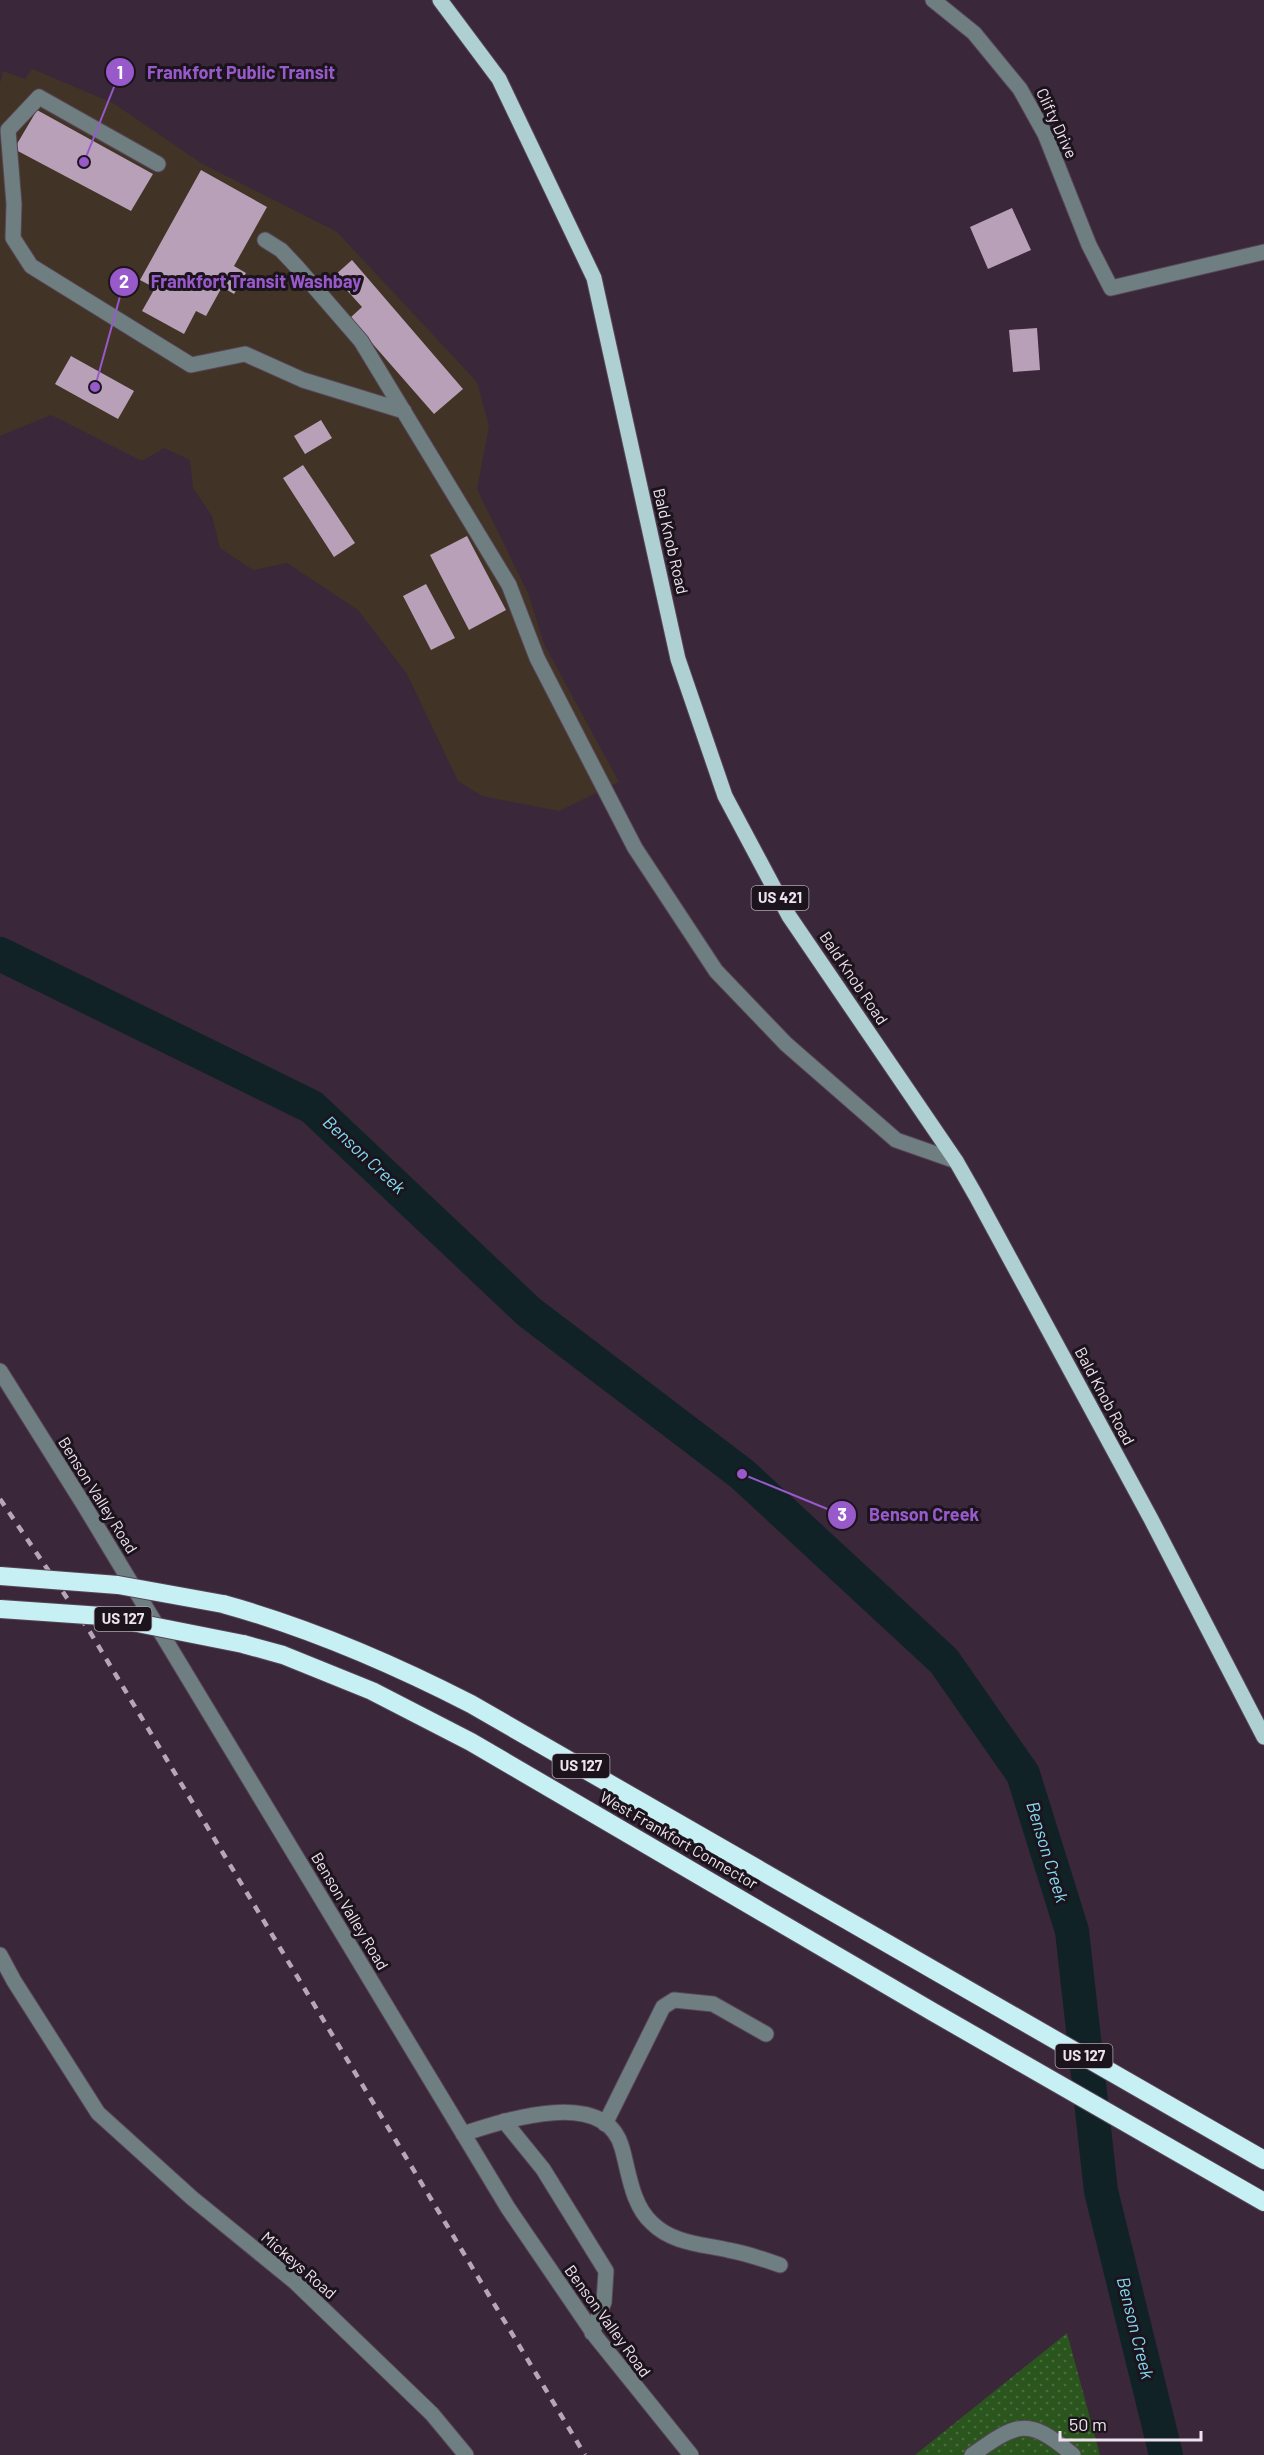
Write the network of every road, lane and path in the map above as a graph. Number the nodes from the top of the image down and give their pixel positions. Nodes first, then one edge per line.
1 (441, 0) edge
2 (933, 0) edge
3 (158, 164) dead end
4 (265, 240) dead end
5 (1264, 252) edge
6 (404, 411) junction
7 (956, 1161) junction
8 (0, 1371) edge
9 (0, 1576) edge
10 (0, 1609) edge
11 (1264, 1737) edge
12 (0, 1955) edge
13 (766, 2034) dead end
14 (504, 2121) junction
15 (605, 2124) junction
16 (463, 2134) junction
17 (1264, 2160) edge
18 (1260, 2200) edge
19 (780, 2265) dead end
20 (592, 2333) junction
21 (466, 2455) edge
22 (691, 2455) edge
23 (972, 2455) edge
24 (1073, 2455) edge

1 - 7 main road, Bald Knob Road / US 421
2 - 5 street, Clifty Drive
3 - 6 street
4 - 6 street
6 - 7 street
7 - 11 main road, Bald Knob Road / US 421
8 - 16 street, Benson Valley Road
9 - 17 highway, West Frankfort Connector / US 127, bridge
10 - 18 highway, West Frankfort Connector / US 127, bridge
12 - 21 street, Mickeys Road
13 - 15 street
14 - 15 street
14 - 16 street
14 - 20 street
15 - 19 street
16 - 20 street, Benson Valley Road
20 - 22 street, Benson Valley Road
23 - 24 street

